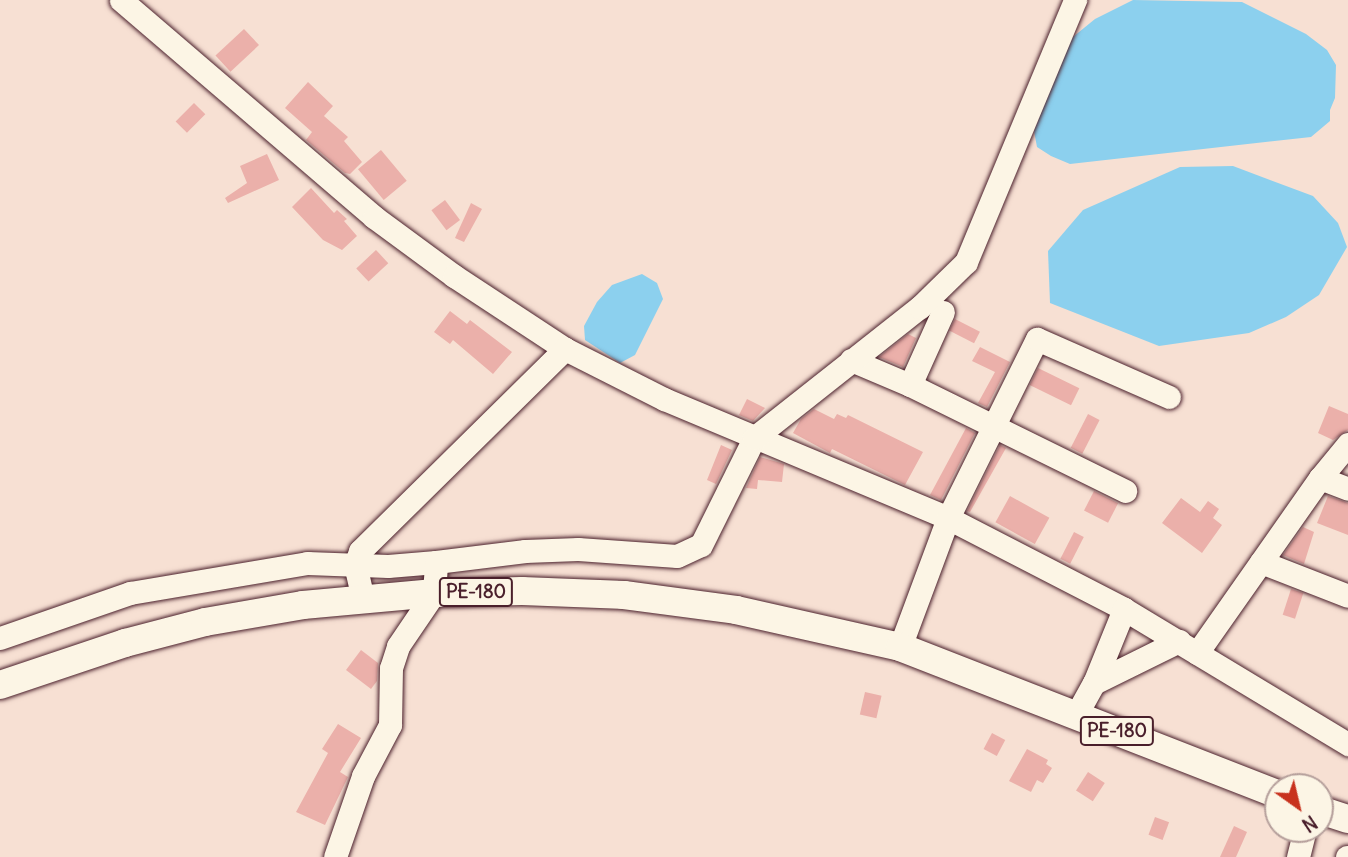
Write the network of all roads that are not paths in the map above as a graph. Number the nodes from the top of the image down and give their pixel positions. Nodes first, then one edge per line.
1 (121, 0) edge
2 (1075, 0) edge
3 (943, 312) dead end
4 (565, 349) junction
5 (851, 360) junction
6 (910, 385) junction
7 (1169, 397) dead end
8 (993, 428) junction
9 (754, 438) junction
10 (1348, 444) edge
11 (1320, 478) junction
12 (1348, 489) edge
13 (1125, 491) dead end
14 (948, 518) junction
15 (436, 562) junction
16 (1261, 562) junction
17 (355, 565) junction
18 (434, 593) junction
19 (1348, 596) edge
20 (363, 599) junction
21 (1124, 609) junction
22 (0, 638) edge
23 (901, 647) junction
24 (1188, 647) junction
25 (1094, 683) junction
26 (0, 685) edge
27 (1076, 715) junction
28 (1348, 744) edge
29 (1264, 789) edge
30 (335, 857) edge

1 - 4 street
2 - 5 street
3 - 6 street
4 - 9 street
4 - 17 street
5 - 6 street
5 - 9 street
6 - 8 street
7 - 8 street
8 - 13 street
8 - 14 street
9 - 14 street
9 - 15 street
10 - 11 street
11 - 12 street
11 - 16 street
14 - 21 street
14 - 23 street
15 - 17 street
15 - 18 street
16 - 19 street
16 - 24 street
17 - 20 street
17 - 22 street
18 - 20 main road, PE-180
18 - 23 main road, PE-180
18 - 30 street
20 - 26 main road, PE-180
21 - 24 street
21 - 25 street
23 - 27 main road, PE-180
24 - 25 street
24 - 28 street
25 - 27 street
27 - 29 main road, PE-180

